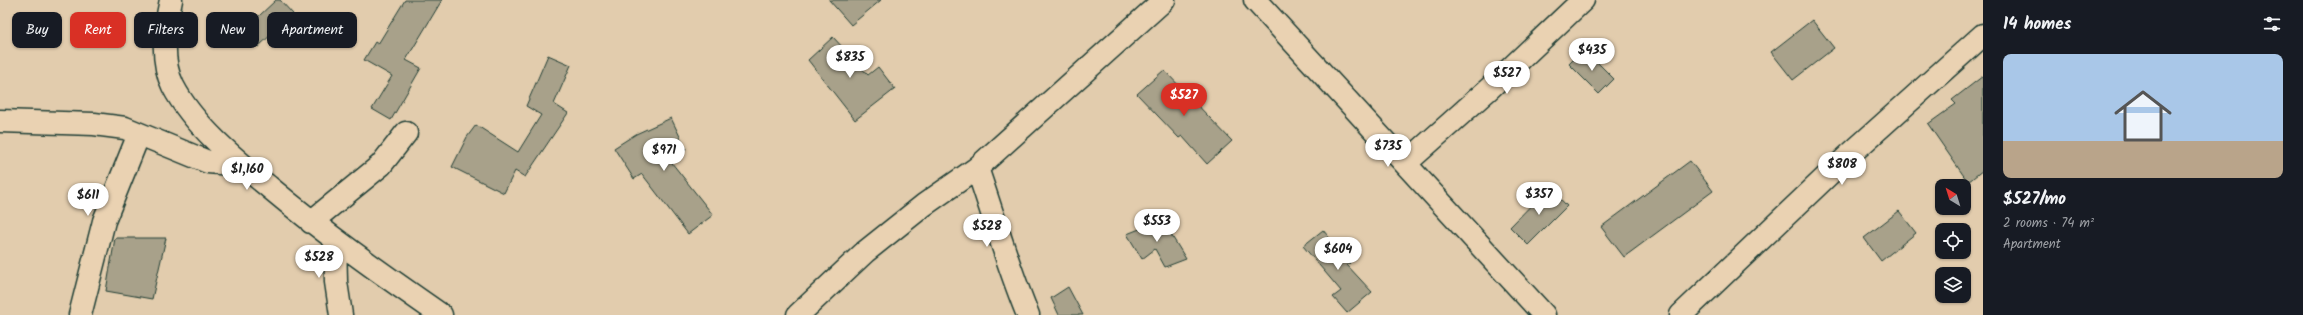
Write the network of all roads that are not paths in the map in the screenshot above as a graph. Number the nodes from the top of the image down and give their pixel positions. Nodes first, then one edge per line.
1 (171, 0) edge
2 (1164, 0) edge
3 (1255, 0) edge
4 (1583, 0) edge
5 (1983, 35) edge
6 (0, 121) edge
7 (406, 133) dead end
8 (139, 134) junction
9 (1406, 162) junction
10 (242, 165) junction
11 (977, 168) junction
12 (312, 222) junction
13 (335, 240) junction
14 (80, 315) edge
15 (341, 315) edge
16 (441, 315) edge
17 (798, 315) edge
18 (1028, 315) edge
19 (1544, 315) edge
20 (1681, 315) edge

1 - 10 street
2 - 11 street
3 - 9 street
4 - 9 street
5 - 20 street
6 - 8 street
7 - 12 street
8 - 10 street
8 - 14 street
9 - 19 street
10 - 12 street
11 - 17 street
11 - 18 street
12 - 13 street
13 - 15 street
13 - 16 street

